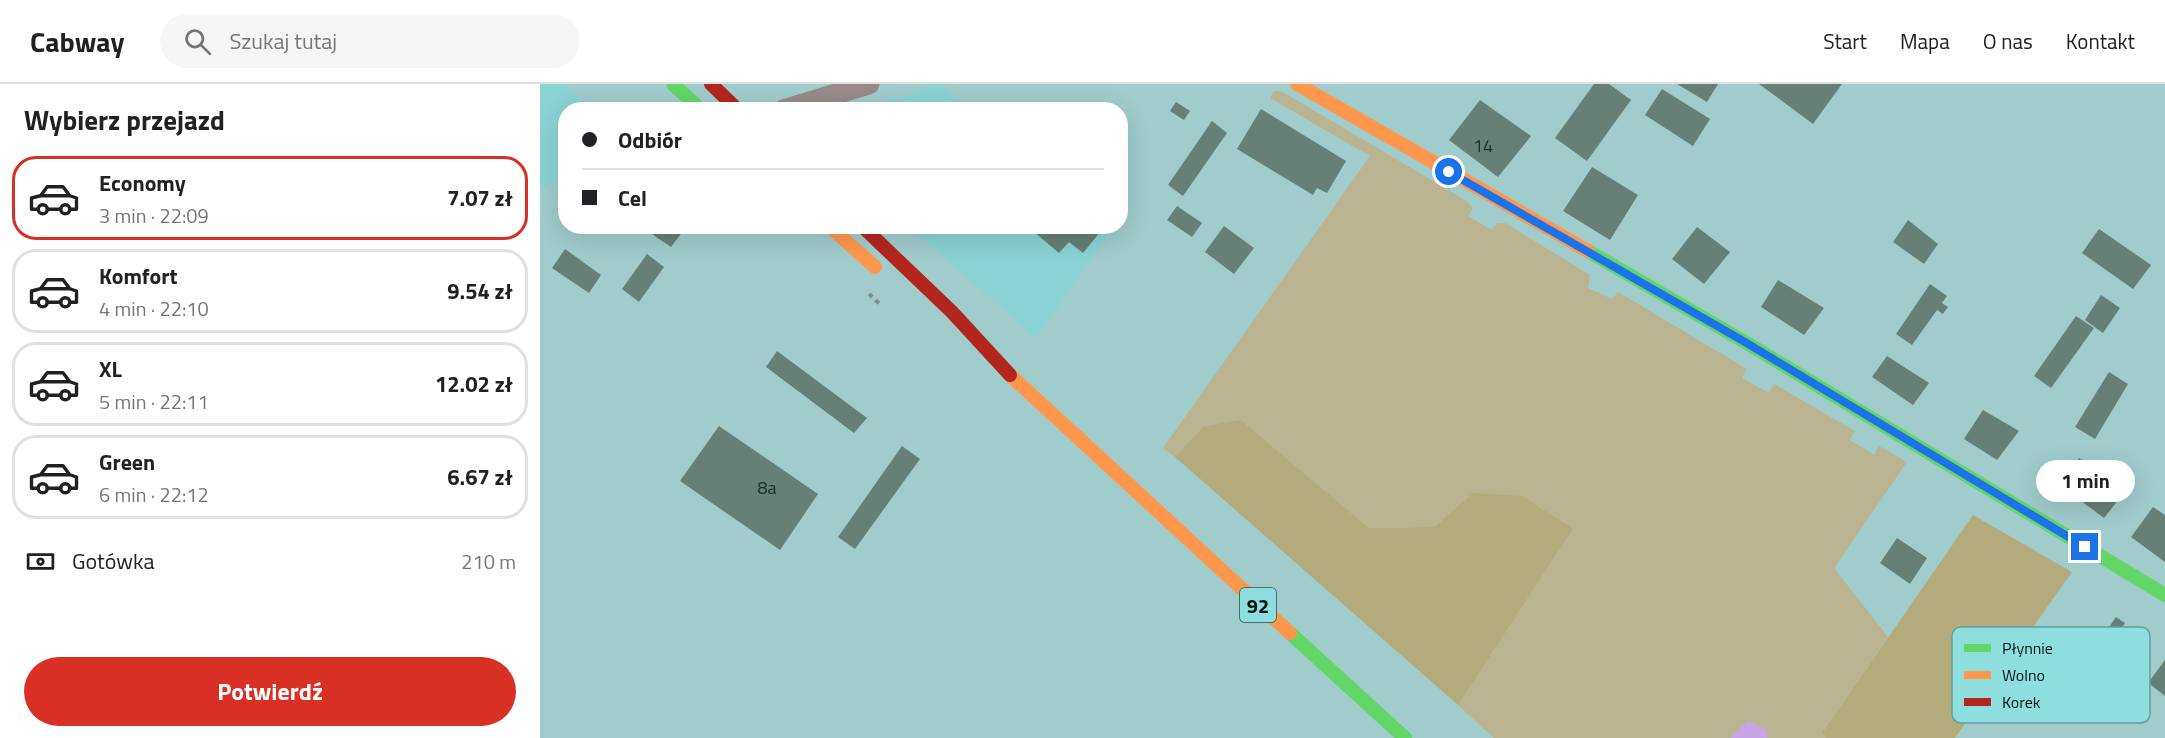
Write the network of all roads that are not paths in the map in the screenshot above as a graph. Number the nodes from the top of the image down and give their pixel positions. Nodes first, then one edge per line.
1 (673, 84) edge
2 (711, 84) edge
3 (869, 84) edge
4 (1296, 84) edge
5 (692, 102) edge
6 (730, 102) edge
7 (809, 102) edge
8 (838, 234) edge
9 (870, 234) edge
10 (884, 274) dead end
11 (958, 338) dead end
12 (1018, 384) junction
13 (2165, 595) edge
14 (1405, 738) edge

1 - 5 street
2 - 6 street
3 - 7 street
4 - 13 street
8 - 10 street
9 - 12 street, 92
11 - 12 street, 92
12 - 14 street, 92

